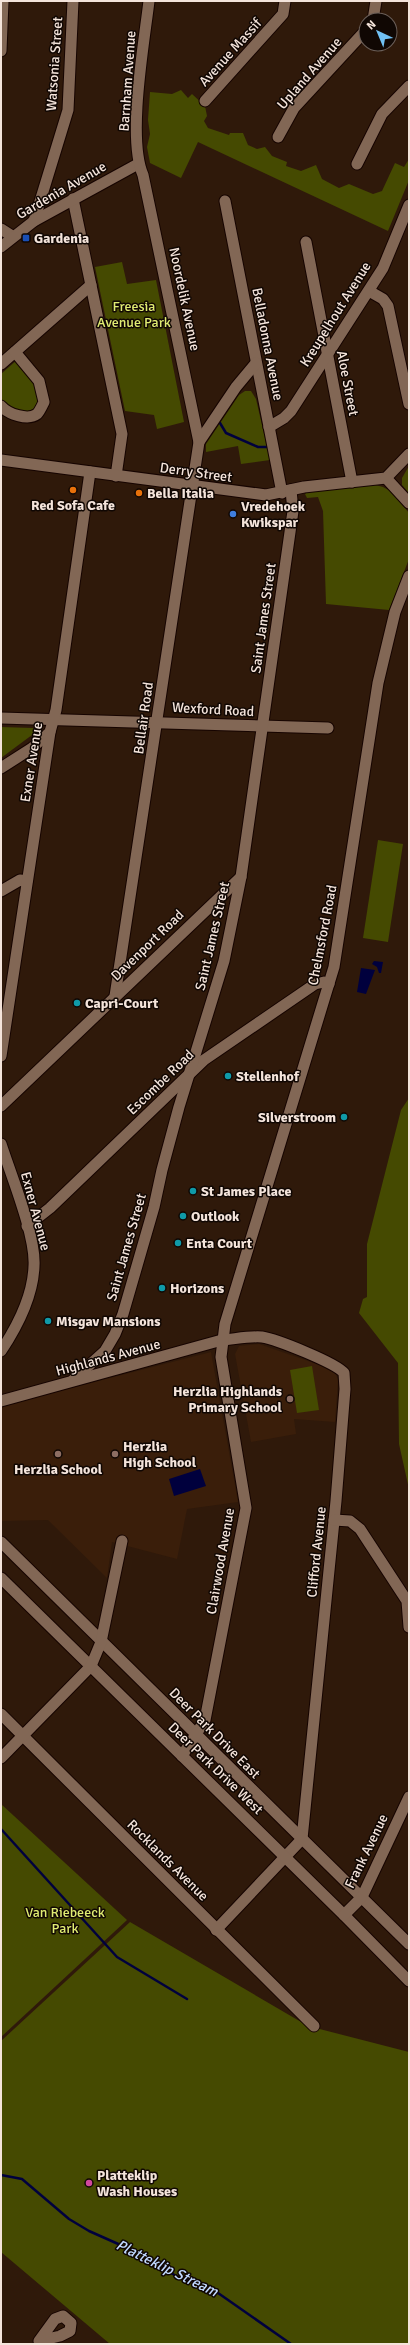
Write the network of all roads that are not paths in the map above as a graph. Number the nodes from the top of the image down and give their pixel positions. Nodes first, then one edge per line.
1 (3, 1) edge
2 (73, 1) edge
3 (149, 1) edge
4 (285, 1) edge
5 (376, 1) edge
6 (374, 12) edge
7 (358, 39) edge
8 (1, 51) edge
9 (409, 86) edge
10 (206, 101) dead end
11 (278, 137) dead end
12 (138, 164) junction
13 (357, 164) dead end
14 (73, 199) junction
15 (225, 201) dead end
16 (409, 205) edge
17 (34, 221) junction
18 (1, 229) edge
19 (12, 236) junction
20 (306, 242) dead end
21 (1, 247) edge
22 (91, 285) junction
23 (369, 291) junction
24 (15, 352) junction
25 (327, 355) junction
26 (256, 363) junction
27 (1, 364) edge
28 (409, 404) edge
29 (1, 406) edge
30 (269, 427) junction
31 (199, 442) junction
32 (409, 454) edge
33 (1, 460) edge
34 (90, 472) junction
35 (116, 476) junction
36 (386, 478) junction
37 (352, 482) junction
38 (191, 486) junction
39 (287, 492) junction
40 (409, 503) edge
41 (409, 576) edge
42 (1, 718) edge
43 (53, 720) junction
44 (158, 722) junction
45 (263, 727) junction
46 (328, 728) dead end
47 (50, 732) junction
48 (1, 768) edge
49 (241, 877) junction
50 (27, 881) junction
51 (1, 891) edge
52 (211, 905) junction
53 (236, 906) junction
54 (123, 955) junction
55 (138, 973) junction
56 (329, 984) junction
57 (115, 996) junction
58 (1, 1056) edge
59 (190, 1075) junction
60 (1, 1106) edge
61 (1, 1144) edge
62 (27, 1226) junction
63 (222, 1340) junction
64 (1, 1351) edge
65 (69, 1383) junction
66 (1, 1401) edge
67 (334, 1520) junction
68 (122, 1541) dead end
69 (1, 1542) edge
70 (1, 1578) edge
71 (409, 1627) edge
72 (101, 1642) junction
73 (91, 1666) junction
74 (1, 1714) edge
75 (196, 1734) junction
76 (23, 1736) junction
77 (182, 1756) junction
78 (1, 1758) edge
79 (409, 1797) edge
80 (302, 1839) junction
81 (286, 1858) junction
82 (362, 1897) junction
83 (344, 1915) junction
84 (216, 1930) junction
85 (409, 1944) edge
86 (409, 1981) edge
87 (314, 2026) dead end

1 - 8 street
2 - 17 street, Watsonia Street
3 - 12 street, Barnham Avenue
4 - 10 street, Avenue Massif
5 - 6 street
7 - 11 street, Upland Avenue
9 - 13 street
12 - 14 street, Gardenia Avenue
12 - 31 street, Noordelik Avenue
14 - 17 street, Gardenia Avenue
14 - 22 street
15 - 26 street, Belladonna Avenue
16 - 23 street, Kreupelhout Avenue
17 - 19 street, Gardenia Avenue
18 - 19 street
19 - 21 street, Gardenia Avenue
20 - 25 street, Aloe Street
22 - 24 street
22 - 35 street
23 - 25 street, Kreupelhout Avenue
23 - 28 street
24 - 27 street
24 - 29 street
25 - 30 street, Kreupelhout Avenue
25 - 37 street, Aloe Street
26 - 30 street, Belladonna Avenue
26 - 31 street, Noordelik Avenue
30 - 39 street, Belladonna Avenue
31 - 38 street, Noordelik Avenue
32 - 36 street
33 - 34 street, Derry Street
34 - 35 street, Derry Street
34 - 43 street, Exner Avenue
35 - 38 street, Derry Street
36 - 37 street, Derry Street
36 - 40 street
37 - 39 street, Derry Street
38 - 39 street, Derry Street
38 - 44 street, Bellair Road
39 - 45 street, Saint James Street
41 - 56 street, Chelmsford Road
42 - 43 street, Wexford Road
43 - 44 street, Wexford Road
43 - 47 street, Exner Avenue
44 - 45 street, Wexford Road
44 - 54 street, Bellair Road
45 - 46 street, Wexford Road
45 - 49 street, Saint James Street
47 - 48 street
47 - 50 street, Exner Avenue
49 - 52 street, Davenport Road
49 - 53 street, Saint James Street
50 - 51 street
50 - 58 street, Exner Avenue
52 - 53 street
52 - 55 street, Davenport Road
53 - 59 street, Saint James Street
54 - 55 street
54 - 57 street, Bellair Road
55 - 57 street, Davenport Road
56 - 59 street, Escombe Road
56 - 63 street, Chelmsford Road
57 - 60 street, Davenport Road
59 - 62 street, Escombe Road
59 - 65 street, Saint James Street
61 - 62 street, Exner Avenue
62 - 64 street, Exner Avenue
63 - 65 street, Highlands Avenue
63 - 67 street, Clifford Avenue
63 - 75 street, Clairwood Avenue
65 - 66 street, Highlands Avenue
67 - 71 street
67 - 80 street, Clifford Avenue
68 - 72 street
69 - 72 street, Deer Park Drive East
70 - 73 street, Deer Park Drive West
72 - 73 street
72 - 75 street, Deer Park Drive East
73 - 76 street
73 - 77 street, Deer Park Drive West
74 - 76 street, Rocklands Avenue
75 - 77 street, Clairwood Avenue
75 - 80 street, Deer Park Drive East
76 - 78 street
76 - 84 street, Rocklands Avenue
77 - 81 street, Deer Park Drive West
79 - 82 street, Frank Avenue
80 - 81 street
80 - 82 street, Deer Park Drive East
81 - 83 street, Deer Park Drive West
81 - 84 street
82 - 83 street, Frank Avenue
82 - 85 street, Deer Park Drive East
83 - 86 street, Deer Park Drive West
84 - 87 street, Rocklands Avenue

